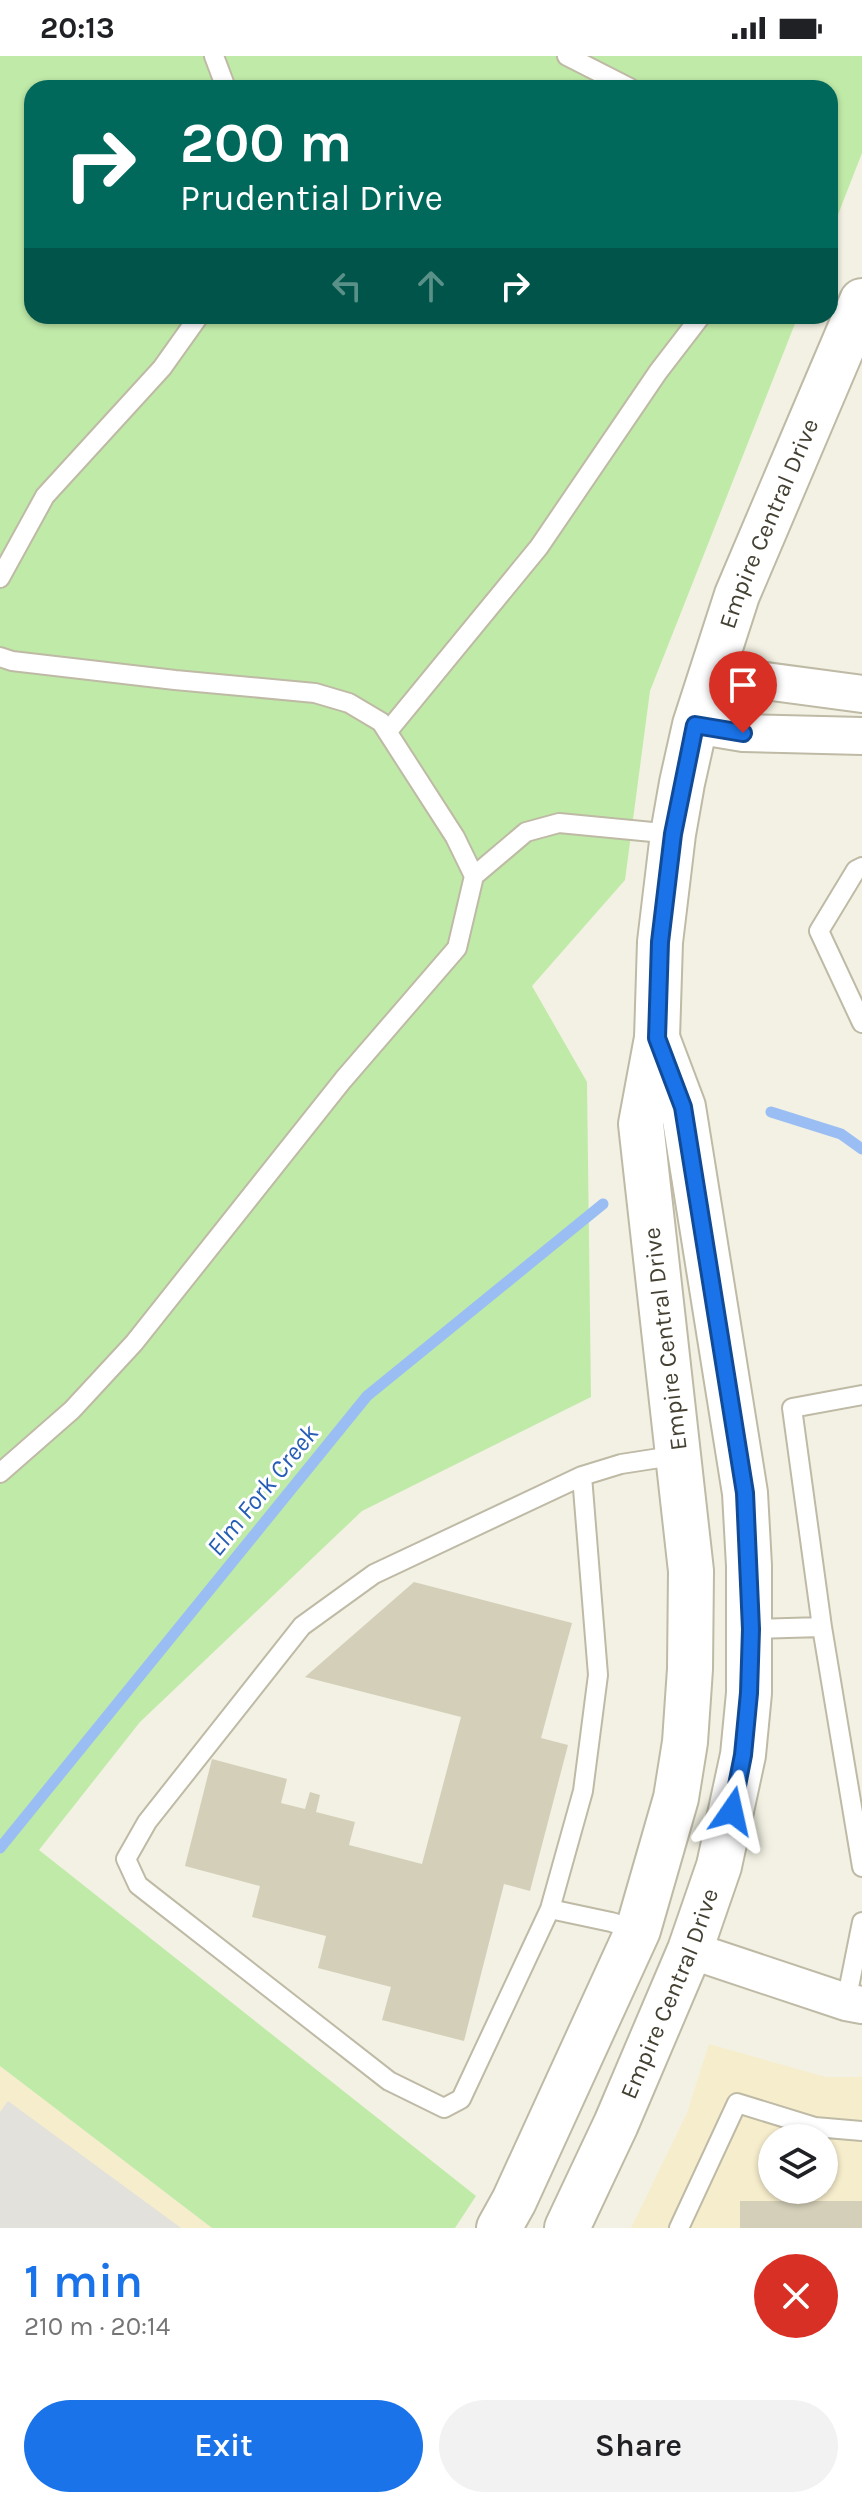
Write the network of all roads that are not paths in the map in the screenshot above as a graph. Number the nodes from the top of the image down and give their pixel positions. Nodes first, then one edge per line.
1 (214, 56) edge
2 (567, 56) edge
3 (223, 80) edge
4 (614, 80) edge
5 (862, 301) edge
6 (193, 324) edge
7 (695, 324) edge
8 (0, 578) edge
9 (0, 657) edge
10 (711, 670) junction
11 (862, 694) edge
12 (695, 725) junction
13 (388, 731) junction
14 (862, 736) edge
15 (673, 834) junction
16 (862, 867) edge
17 (474, 876) junction
18 (862, 1023) edge
19 (657, 1038) junction
20 (862, 1395) edge
21 (679, 1455) junction
22 (0, 1473) edge
23 (582, 1476) junction
24 (822, 1627) junction
25 (751, 1629) junction
26 (862, 1867) edge
27 (550, 1909) junction
28 (862, 1922) edge
29 (638, 1930) junction
30 (690, 1950) junction
31 (854, 2003) edge
32 (862, 2131) edge
33 (499, 2228) edge
34 (567, 2228) edge
35 (679, 2228) edge

1 - 3 lane
2 - 4 lane
5 - 10 street, Empire Central Drive
6 - 8 lane
7 - 13 lane
9 - 13 lane
10 - 11 street
10 - 12 street, Empire Central Drive
12 - 14 street
12 - 15 street, Empire Central Drive
13 - 17 lane
15 - 17 lane
15 - 19 street, Empire Central Drive
16 - 18 lane
17 - 22 lane
19 - 21 street, Empire Central Drive
19 - 25 street, Empire Central Drive
20 - 24 lane
21 - 23 lane
21 - 29 street, Empire Central Drive
23 - 27 lane
23 - 27 lane
24 - 25 lane
24 - 26 lane
25 - 30 street, Empire Central Drive
27 - 29 lane
28 - 31 lane
29 - 30 street
29 - 33 street, Empire Central Drive
30 - 31 street
30 - 34 street, Empire Central Drive
32 - 35 lane

